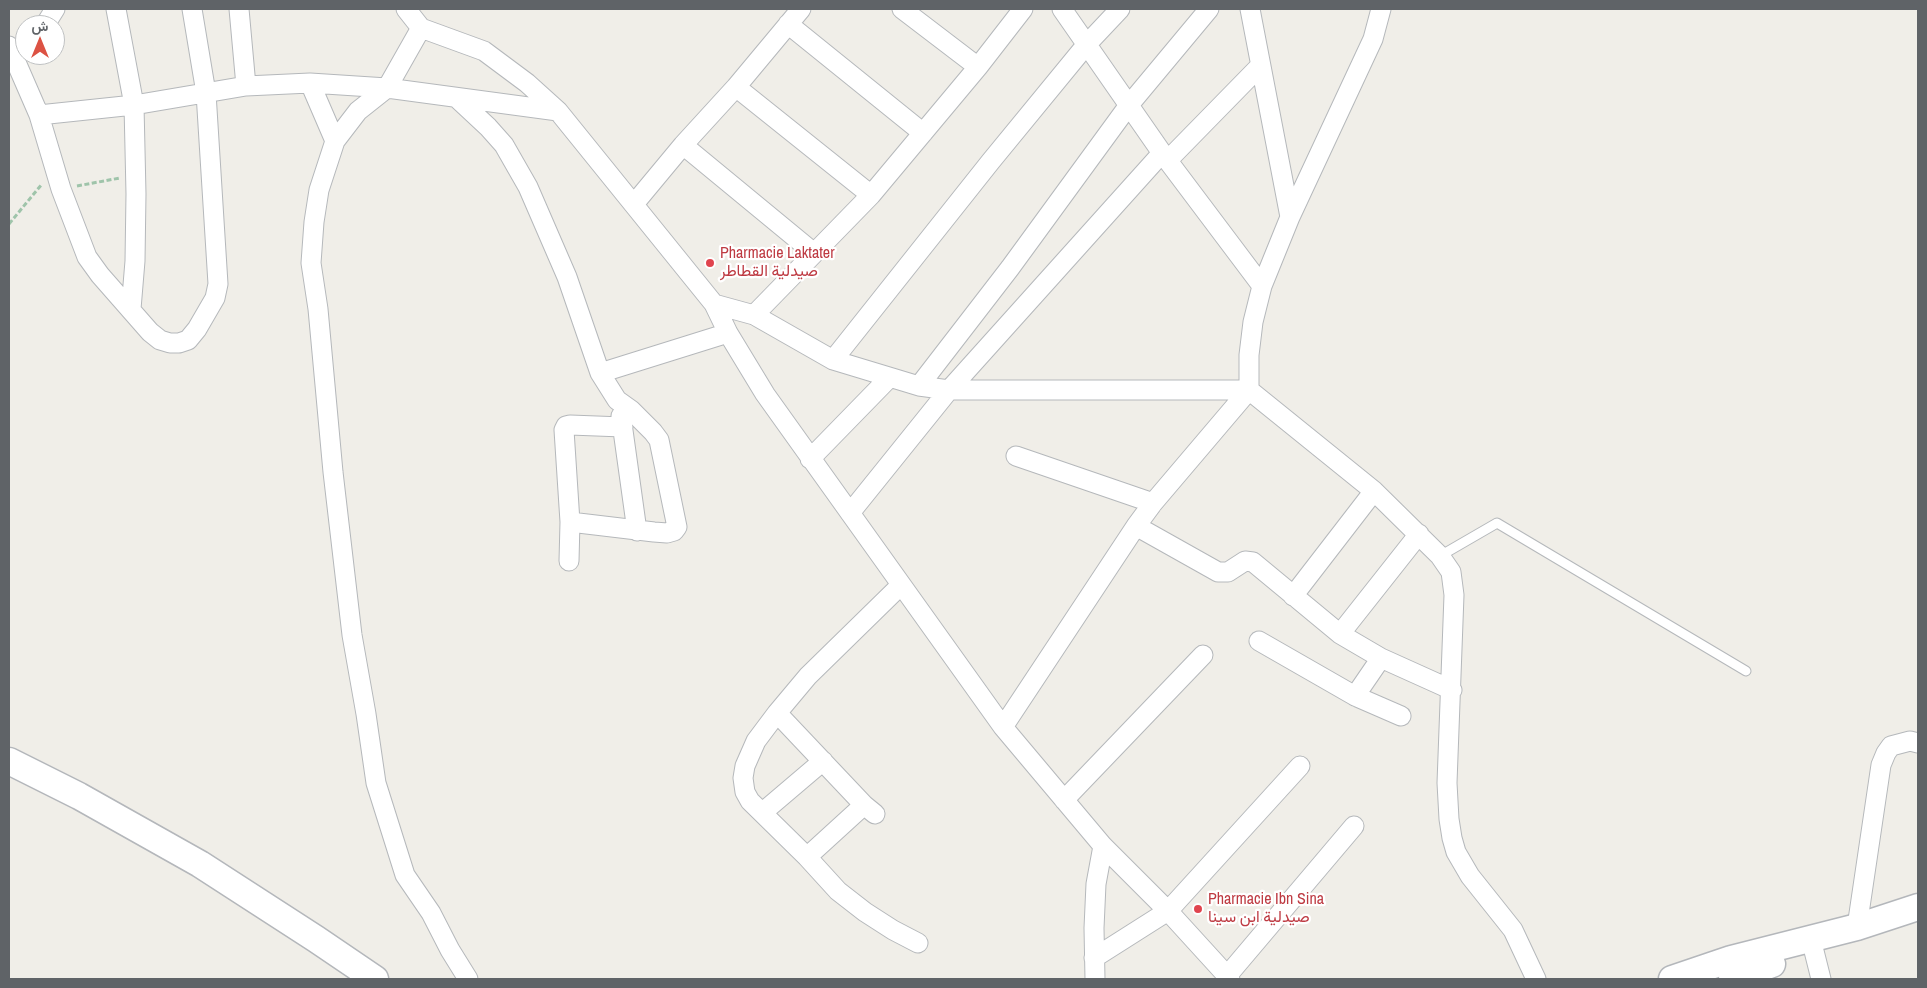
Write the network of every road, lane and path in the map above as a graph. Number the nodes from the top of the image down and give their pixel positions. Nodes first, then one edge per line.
1 (116, 9) edge
2 (192, 9) edge
3 (239, 9) edge
4 (406, 9) edge
5 (801, 9) edge
6 (902, 9) edge
7 (1023, 9) edge
8 (1062, 9) edge
9 (1120, 9) edge
10 (1210, 9) edge
11 (1250, 9) edge
12 (1381, 9) edge
13 (788, 24) junction
14 (421, 28) junction
15 (1087, 44) junction
16 (9, 46) edge
17 (17, 66) edge
18 (1260, 66) junction
19 (978, 67) junction
20 (310, 83) junction
21 (246, 86) junction
22 (736, 87) junction
23 (387, 88) junction
24 (206, 93) junction
25 (458, 99) junction
26 (1129, 104) junction
27 (134, 105) junction
28 (558, 111) junction
29 (39, 115) junction
30 (924, 133) junction
31 (335, 141) junction
32 (683, 145) junction
33 (1165, 156) junction
34 (55, 168) junction
35 (136, 175) junction
36 (61, 189) junction
37 (871, 195) junction
38 (634, 204) junction
39 (1290, 217) junction
40 (9, 224) edge
41 (814, 253) junction
42 (1262, 286) junction
43 (714, 304) junction
44 (131, 309) junction
45 (754, 315) junction
46 (728, 333) junction
47 (833, 360) junction
48 (600, 373) junction
49 (889, 378) junction
50 (919, 386) junction
51 (949, 390) junction
52 (1249, 390) junction
53 (618, 400) junction
54 (623, 428) junction
55 (1016, 456) dead end
56 (810, 459) junction
57 (1374, 491) junction
58 (1153, 503) junction
59 (850, 513) junction
60 (570, 522) junction
61 (1136, 526) junction
62 (637, 531) junction
63 (1419, 534) junction
64 (1440, 556) junction
65 (569, 560) dead end
66 (901, 585) junction
67 (1293, 596) junction
68 (1340, 634) junction
69 (1259, 641) dead end
70 (1203, 655) dead end
71 (1380, 658) junction
72 (1746, 671) dead end
73 (1452, 690) junction
74 (1355, 696) junction
75 (777, 713) junction
76 (1401, 716) dead end
77 (1003, 728) junction
78 (1918, 743) edge
79 (9, 761) edge
80 (823, 761) junction
81 (1300, 766) dead end
82 (1064, 800) junction
83 (763, 812) junction
84 (1354, 826) dead end
85 (1103, 846) junction
86 (807, 857) junction
87 (1918, 906) edge
88 (1168, 911) junction
89 (1857, 927) junction
90 (918, 943) dead end
91 (1813, 947) junction
92 (1094, 958) junction
93 (1228, 978) edge
94 (374, 979) edge
95 (468, 979) edge
96 (1095, 979) edge
97 (1536, 979) edge
98 (1672, 979) edge
99 (1732, 979) edge
100 (1821, 979) edge

1 - 27 street
2 - 24 street
3 - 21 street
4 - 14 street
5 - 13 street
6 - 19 street
7 - 19 street
8 - 15 street
9 - 15 street
10 - 26 street
11 - 18 street
12 - 39 street
13 - 22 street
13 - 30 street
14 - 23 street
14 - 28 street
15 - 26 street
15 - 47 street
16 - 17 street
17 - 29 street
18 - 33 street
18 - 39 street
19 - 30 street
20 - 21 street
20 - 23 street
20 - 31 street
21 - 24 street
22 - 32 street
22 - 37 street
23 - 25 street
23 - 31 street
24 - 27 street
24 - 44 street
25 - 28 street
25 - 48 street
26 - 33 street
26 - 50 street
27 - 29 street
27 - 35 street
28 - 38 street
29 - 34 street
30 - 37 street
31 - 95 street
32 - 38 street
32 - 41 street
33 - 42 street
33 - 51 street
34 - 36 street
34 - 40 path
35 - 36 path
35 - 44 street
36 - 44 street
37 - 41 street
38 - 43 street
39 - 42 street
41 - 45 street
42 - 52 street
43 - 45 street
43 - 46 street
45 - 47 street
46 - 48 street
46 - 56 street
47 - 49 street
48 - 53 street
49 - 50 street
49 - 56 street
50 - 51 street
51 - 52 street
51 - 59 street
52 - 57 street
52 - 58 street
53 - 54 street
53 - 62 street
54 - 60 street
54 - 62 street
55 - 58 street
56 - 59 street
57 - 63 street
57 - 67 street
58 - 61 street
59 - 66 street
60 - 62 street
60 - 65 street
61 - 67 street
61 - 77 street
63 - 64 street
63 - 68 street
64 - 72 lane
64 - 73 street
66 - 75 street
66 - 77 street
67 - 68 street
68 - 71 street
69 - 74 street
70 - 82 street
71 - 73 street
71 - 74 street
73 - 97 street
74 - 76 street
75 - 80 street
75 - 83 street
77 - 82 street
78 - 89 street
79 - 94 main road
80 - 83 street
80 - 86 street
81 - 88 street
82 - 85 street
83 - 86 street
84 - 93 street
85 - 88 street
85 - 92 street
86 - 90 street
87 - 89 main road
88 - 92 street
88 - 93 street
89 - 91 main road
89 - 98 main road
91 - 99 main road
91 - 100 street
92 - 96 street

